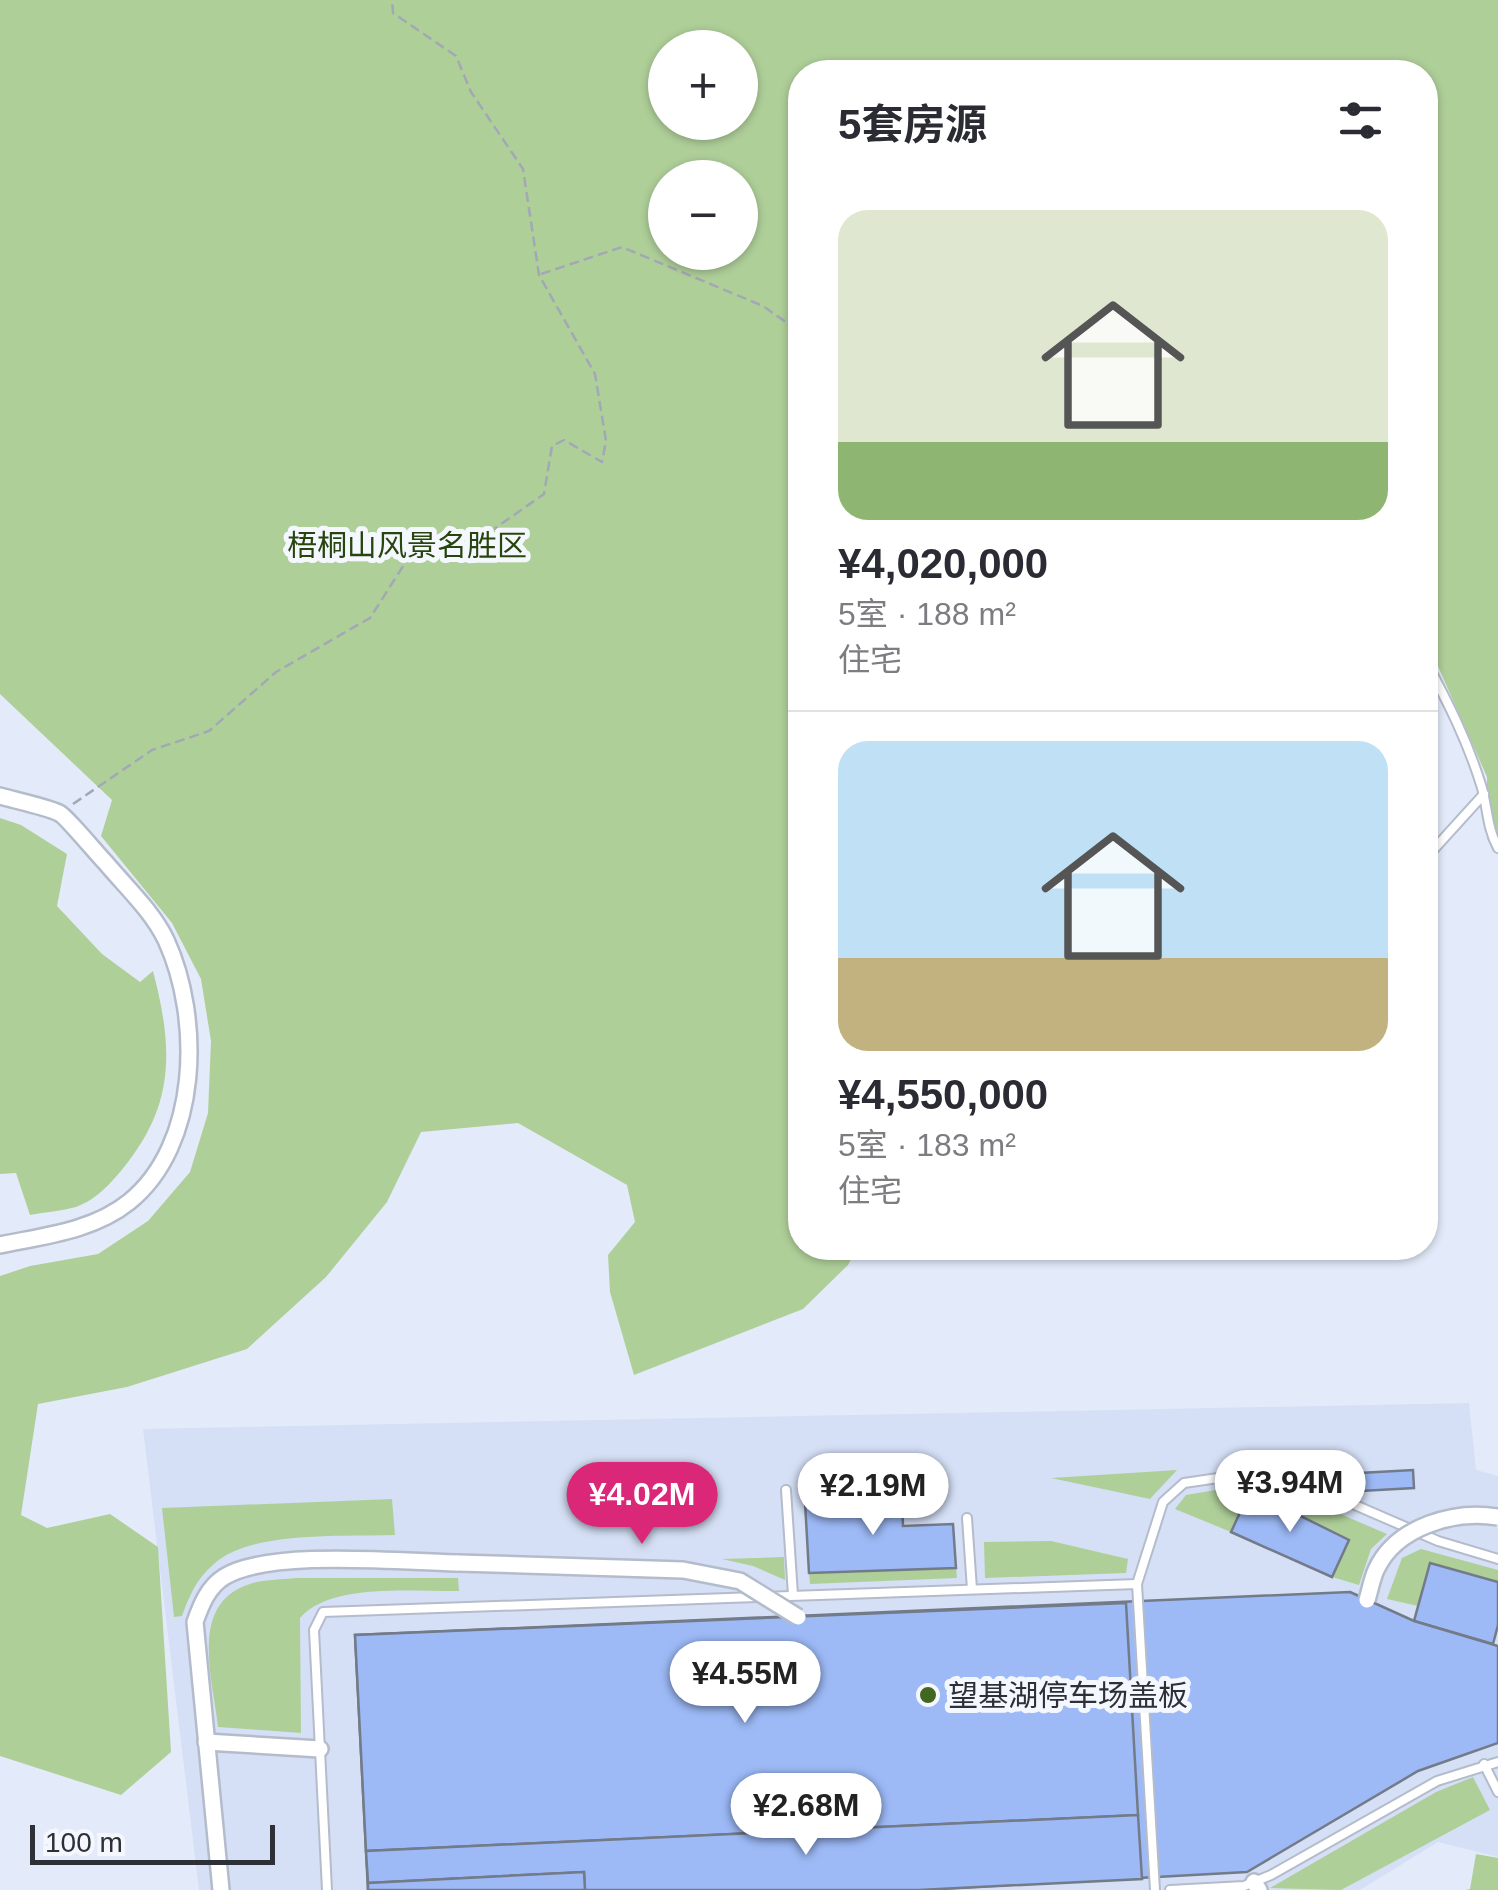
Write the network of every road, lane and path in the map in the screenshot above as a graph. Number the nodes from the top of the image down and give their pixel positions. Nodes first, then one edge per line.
1 (392, 0) edge
2 (539, 274) junction
3 (788, 324) edge
4 (1438, 684) edge
5 (1484, 794) junction
6 (0, 796) edge
7 (60, 813) junction
8 (1438, 845) edge
9 (1498, 848) edge
10 (0, 1245) edge
11 (786, 1490) dead end
12 (1498, 1517) edge
13 (968, 1518) dead end
14 (1498, 1559) edge
15 (1137, 1584) junction
16 (972, 1589) junction
17 (794, 1595) junction
18 (1367, 1600) dead end
19 (798, 1617) dead end
20 (206, 1742) junction
21 (320, 1749) junction
22 (1498, 1762) edge
23 (1484, 1764) junction
24 (1498, 1792) edge
25 (1257, 1886) edge
26 (221, 1890) edge
27 (327, 1890) edge
28 (1155, 1890) edge
29 (1170, 1890) edge

1 - 2 path
2 - 3 path
2 - 7 path
4 - 5 lane
5 - 8 lane
5 - 9 lane
6 - 7 street
7 - 10 street
11 - 17 lane
12 - 18 street, bridge
13 - 16 lane
14 - 15 lane
15 - 16 lane
15 - 28 lane
16 - 17 lane
17 - 21 lane
19 - 20 street, bridge
20 - 21 street
20 - 26 street
21 - 27 lane
22 - 23 lane
23 - 24 lane
23 - 25 lane
25 - 29 lane

